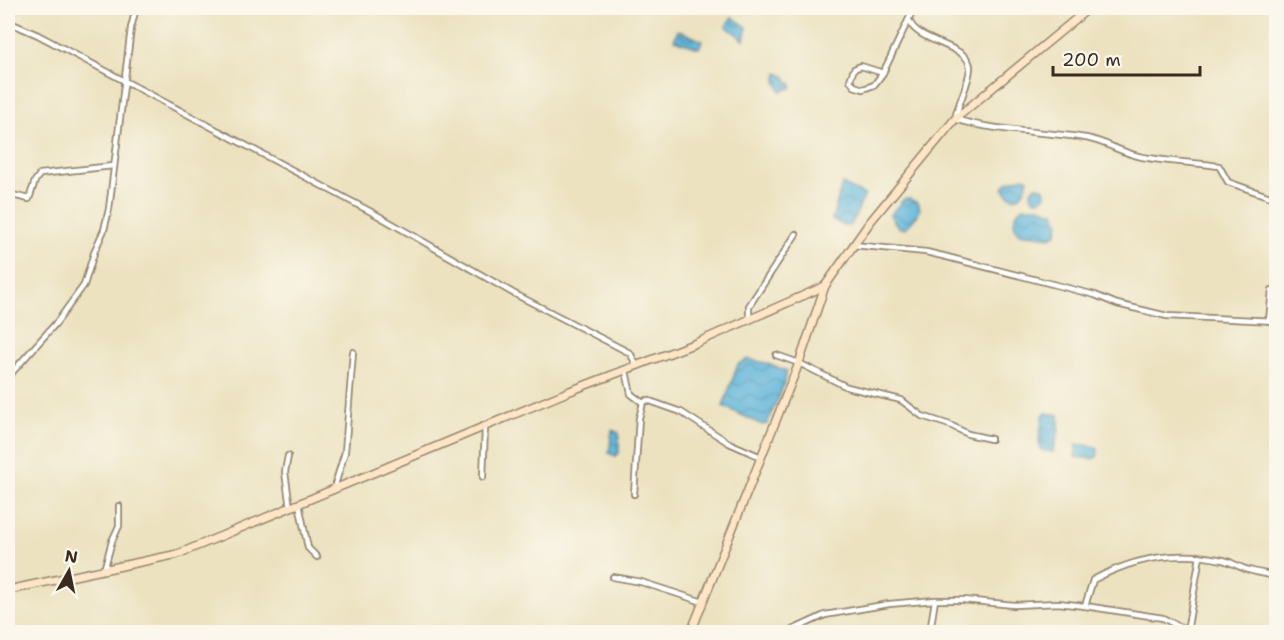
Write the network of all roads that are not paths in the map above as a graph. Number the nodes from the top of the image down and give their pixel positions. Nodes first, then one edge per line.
1 (136, 8) edge
2 (914, 8) edge
3 (1089, 8) edge
4 (909, 20) junction
5 (8, 22) edge
6 (883, 73) junction
7 (124, 81) junction
8 (955, 119) junction
9 (113, 166) junction
10 (8, 194) edge
11 (1276, 198) edge
12 (796, 234) dead end
13 (853, 245) junction
14 (825, 286) junction
15 (1272, 290) dead end
16 (749, 318) junction
17 (1269, 321) junction
18 (1276, 321) edge
19 (353, 352) dead end
20 (776, 355) dead end
21 (799, 363) junction
22 (637, 366) junction
23 (626, 371) junction
24 (8, 376) edge
25 (643, 403) junction
26 (485, 428) junction
27 (991, 439) dead end
28 (288, 456) dead end
29 (761, 457) junction
30 (483, 477) dead end
31 (333, 490) junction
32 (634, 494) dead end
33 (299, 504) junction
34 (119, 506) dead end
35 (290, 508) junction
36 (1200, 556) junction
37 (317, 557) dead end
38 (104, 570) junction
39 (1276, 576) edge
40 (613, 577) dead end
41 (8, 590) edge
42 (935, 600) junction
43 (703, 602) junction
44 (1085, 606) junction
45 (1187, 632) edge
46 (690, 633) edge
47 (788, 633) edge
48 (930, 633) edge

1 - 7 street
2 - 4 street
3 - 8 main road
4 - 6 street
4 - 8 street
5 - 7 street
6 - 6 street
7 - 9 street
7 - 22 street
8 - 11 street
8 - 13 main road
9 - 10 street
9 - 24 street
12 - 16 street
13 - 14 main road
13 - 17 street
14 - 16 main road
14 - 21 main road
15 - 17 street
16 - 22 main road
17 - 18 street
19 - 31 street
20 - 21 street
21 - 27 street
21 - 29 main road
22 - 23 main road
23 - 25 street
23 - 26 main road
25 - 29 street
25 - 32 street
26 - 30 street
26 - 31 main road
28 - 35 street
29 - 43 main road
31 - 33 main road
33 - 35 main road
33 - 37 street
34 - 38 street
35 - 38 main road
36 - 39 street
36 - 44 street
36 - 45 street
38 - 41 main road
40 - 43 street
42 - 44 street
42 - 47 street
42 - 48 street
43 - 46 main road
44 - 45 street

